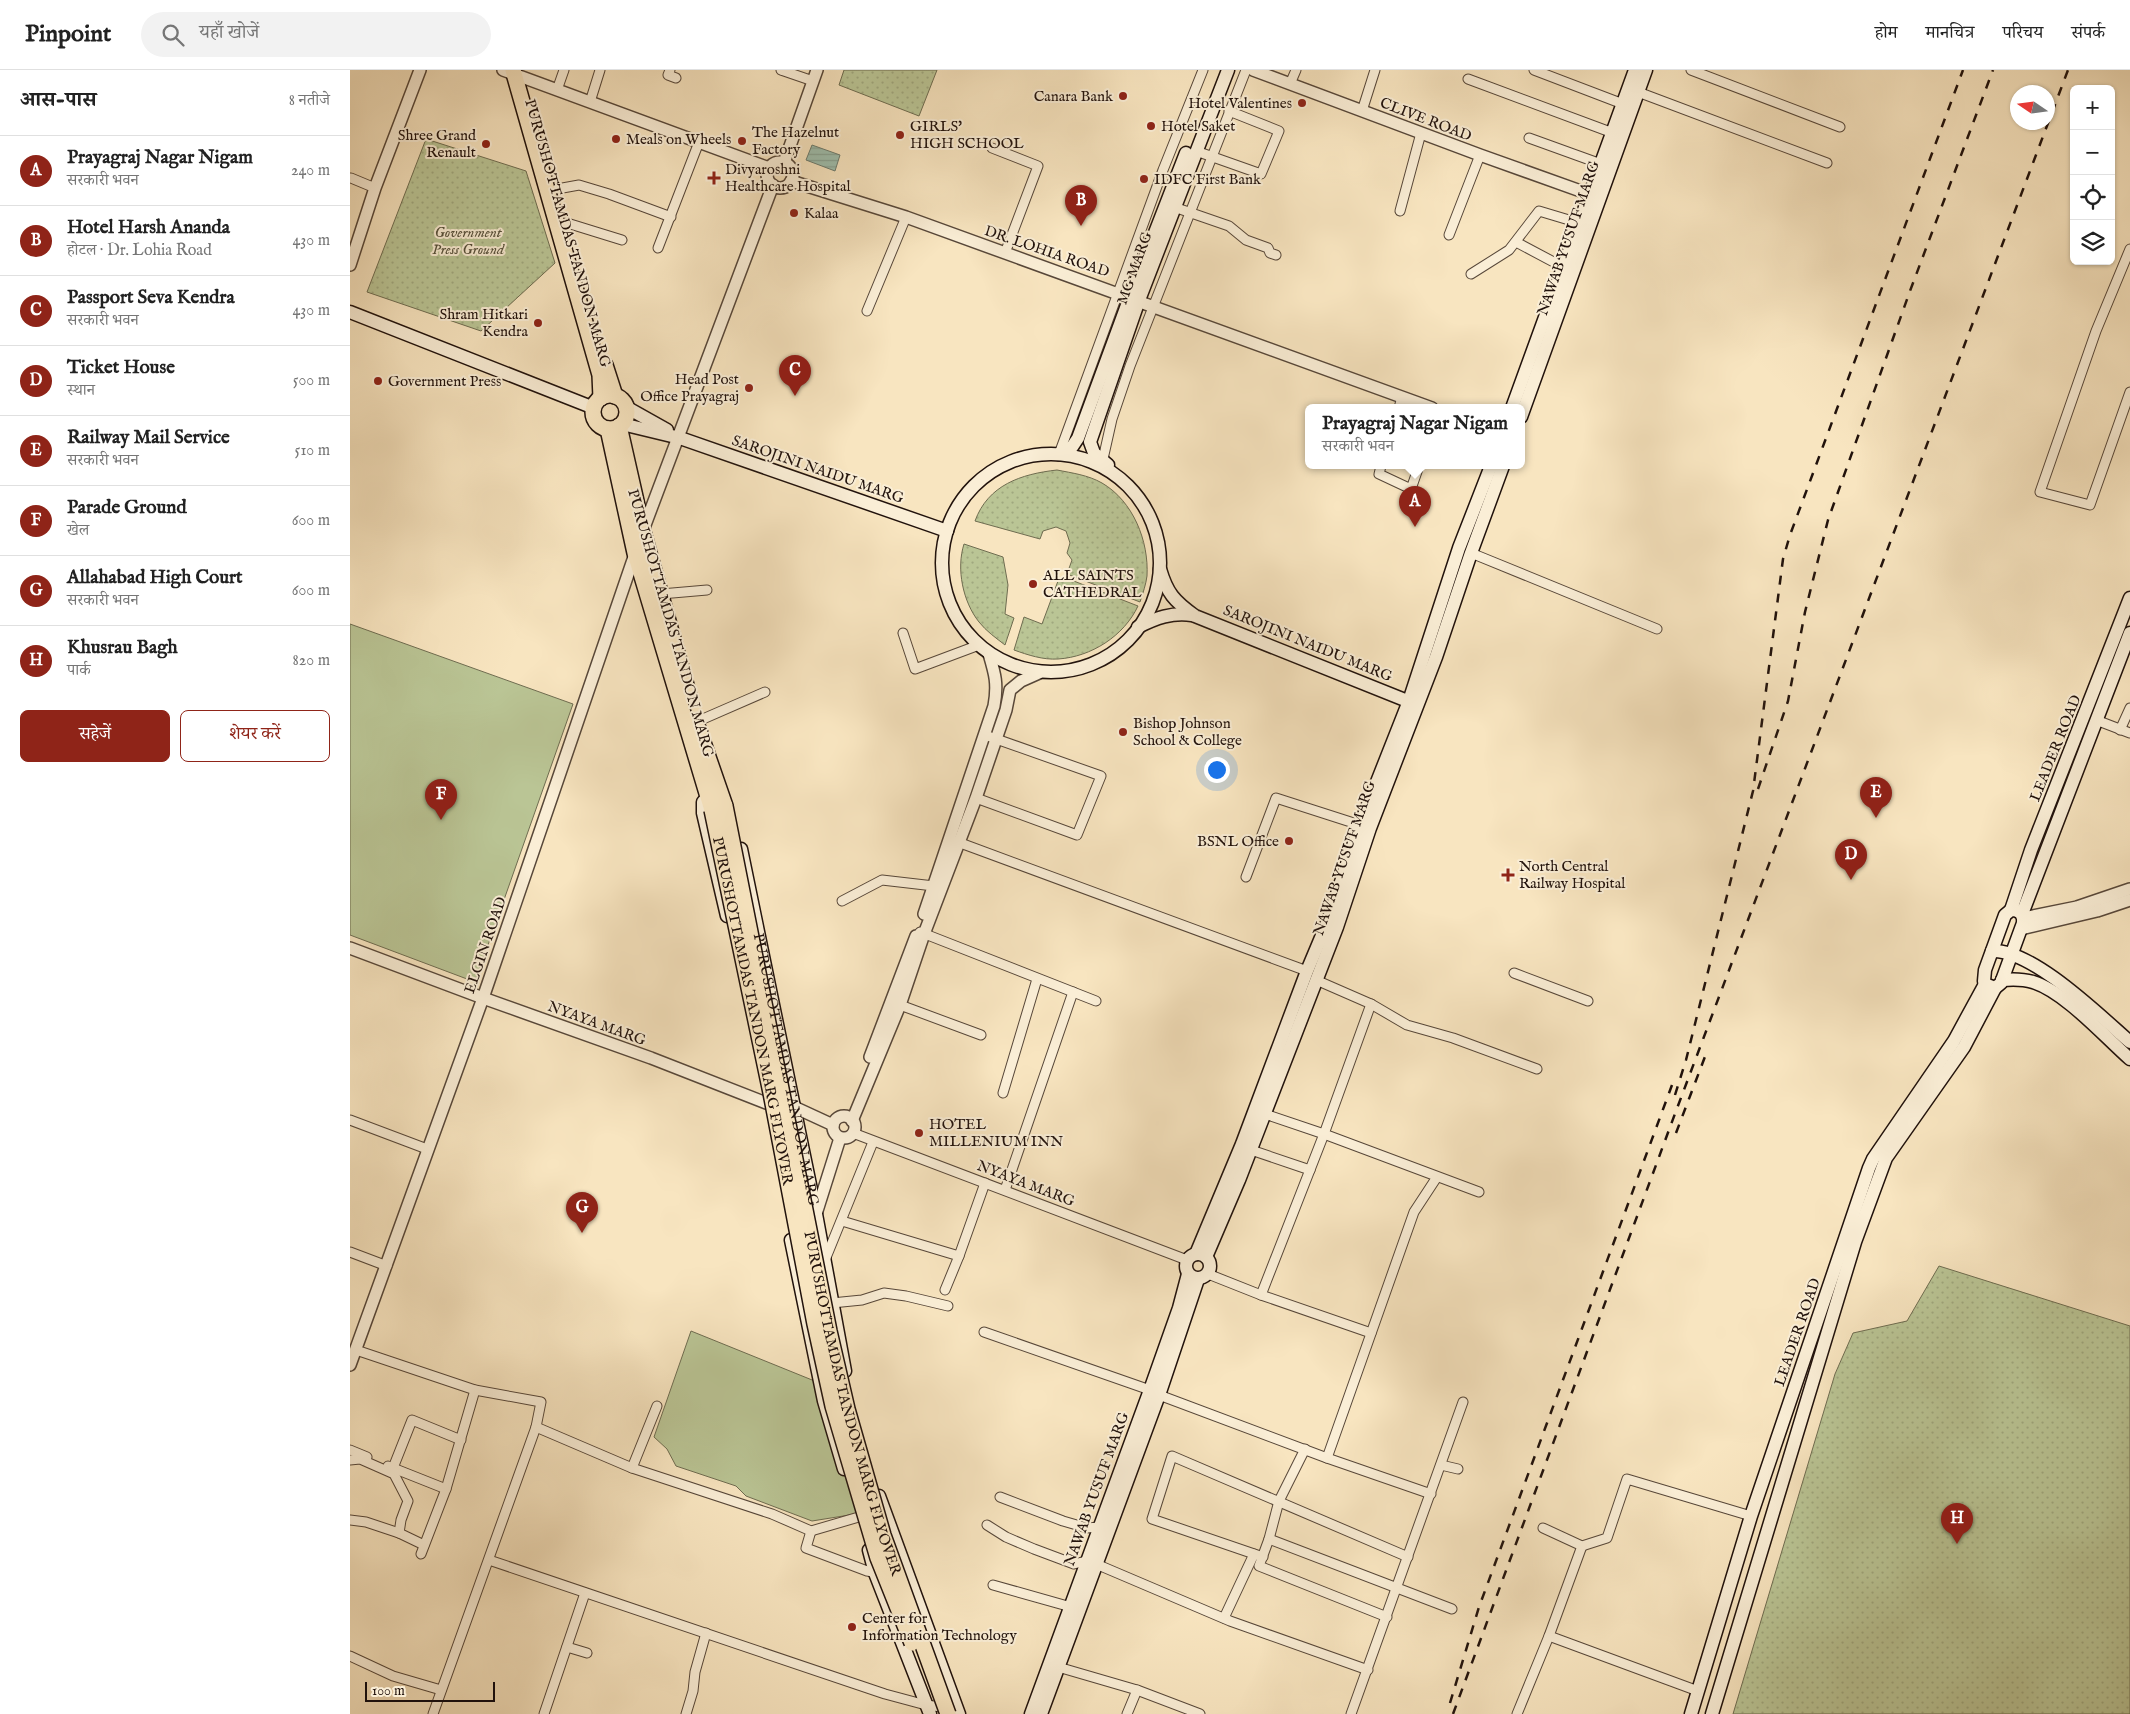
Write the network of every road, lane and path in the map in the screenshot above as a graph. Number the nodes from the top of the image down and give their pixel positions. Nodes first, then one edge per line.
1 (420, 70) edge
2 (564, 70) edge
3 (600, 70) edge
4 (670, 70) edge
5 (781, 70) edge
6 (1203, 70) edge
7 (1220, 70) edge
8 (1228, 70) edge
9 (1246, 70) edge
10 (1253, 70) edge
11 (1296, 70) edge
12 (1375, 70) edge
13 (1534, 70) edge
14 (1635, 70) edge
15 (1646, 70) edge
16 (1691, 70) edge
17 (515, 72) edge
18 (815, 76) edge
19 (676, 78) dead end
20 (1468, 79) dead end
21 (1290, 84) junction
22 (557, 90) junction
23 (1638, 92) junction
24 (590, 102) junction
25 (1623, 104) junction
26 (1229, 111) junction
27 (1362, 111) junction
28 (1840, 127) dead end
29 (1421, 133) junction
30 (1613, 133) junction
31 (1529, 138) dead end
32 (699, 142) junction
33 (992, 148) dead end
34 (1196, 151) junction
35 (1480, 156) junction
36 (1212, 157) junction
37 (784, 163) junction
38 (1827, 163) dead end
39 (1601, 164) junction
40 (769, 168) junction
41 (352, 178) dead end
42 (791, 180) junction
43 (773, 186) junction
44 (375, 188) junction
45 (557, 189) junction
46 (1589, 194) junction
47 (1174, 207) junction
48 (1400, 211) dead end
49 (1190, 212) junction
50 (671, 217) junction
51 (906, 217) junction
52 (567, 223) junction
53 (1579, 223) junction
54 (1449, 236) dead end
55 (622, 240) dead end
56 (1516, 242) junction
57 (658, 248) dead end
58 (2130, 249) edge
59 (1005, 253) junction
60 (1276, 255) dead end
61 (350, 265) edge
62 (1563, 267) junction
63 (1471, 274) dead end
64 (1129, 297) junction
65 (1154, 306) junction
66 (867, 311) dead end
67 (350, 312) edge
68 (2130, 392) edge
69 (603, 401) junction
70 (1400, 403) edge
71 (1513, 404) edge
72 (1525, 406) edge
73 (626, 407) junction
74 (616, 426) junction
75 (680, 438) junction
76 (1059, 454) junction
77 (1103, 460) junction
78 (1380, 469) edge
79 (1418, 469) edge
80 (1490, 469) edge
81 (1502, 469) edge
82 (1115, 472) junction
83 (946, 531) junction
84 (643, 532) junction
85 (635, 553) junction
86 (1471, 553) junction
87 (1159, 567) junction
88 (707, 590) dead end
89 (660, 594) junction
90 (2130, 598) edge
91 (1195, 616) junction
92 (1138, 627) junction
93 (1657, 629) dead end
94 (903, 633) dead end
95 (2130, 633) edge
96 (984, 650) junction
97 (1039, 673) junction
98 (765, 692) dead end
99 (1414, 703) junction
100 (2130, 708) edge
101 (2096, 720) junction
102 (696, 722) junction
103 (2120, 730) junction
104 (2130, 734) edge
105 (991, 737) junction
106 (976, 798) junction
107 (717, 801) junction
108 (1360, 825) junction
109 (954, 840) junction
110 (1246, 877) dead end
111 (934, 886) junction
112 (2130, 890) edge
113 (2130, 900) edge
114 (842, 901) dead end
115 (2019, 918) junction
116 (2001, 926) junction
117 (921, 933) junction
118 (350, 948) edge
119 (1992, 951) junction
120 (2011, 954) junction
121 (1307, 971) junction
122 (1514, 973) dead end
123 (1037, 979) junction
124 (1316, 980) junction
125 (1994, 984) junction
126 (1073, 992) junction
127 (483, 998) junction
128 (1096, 1001) dead end
129 (1588, 1001) dead end
130 (1371, 1004) junction
131 (900, 1005) junction
132 (981, 1034) dead end
133 (2130, 1042) edge
134 (2130, 1059) edge
135 (1537, 1069) dead end
136 (1002, 1093) dead end
137 (766, 1103) junction
138 (794, 1107) junction
139 (1265, 1114) junction
140 (850, 1119) junction
141 (350, 1120) edge
142 (833, 1125) junction
143 (853, 1133) junction
144 (1324, 1134) junction
145 (840, 1138) junction
146 (873, 1142) junction
147 (427, 1148) junction
148 (1251, 1150) junction
149 (1310, 1170) junction
150 (1437, 1177) junction
151 (985, 1183) junction
152 (1870, 1185) junction
153 (1005, 1190) junction
154 (1479, 1192) dead end
155 (816, 1214) junction
156 (842, 1221) junction
157 (350, 1252) edge
158 (959, 1256) junction
159 (1196, 1257) junction
160 (825, 1261) junction
161 (387, 1266) junction
162 (1198, 1275) junction
163 (945, 1290) dead end
164 (1261, 1295) junction
165 (832, 1303) junction
166 (948, 1306) dead end
167 (984, 1332) dead end
168 (1371, 1333) junction
169 (356, 1350) junction
170 (350, 1365) edge
171 (476, 1390) junction
172 (1155, 1392) junction
173 (1463, 1402) dead end
174 (657, 1406) dead end
175 (536, 1427) junction
176 (461, 1440) junction
177 (1305, 1449) junction
178 (350, 1450) edge
179 (1327, 1458) junction
180 (350, 1460) edge
181 (1441, 1465) junction
182 (393, 1468) junction
183 (632, 1468) junction
184 (1458, 1469) dead end
185 (446, 1489) junction
186 (1430, 1494) junction
187 (1000, 1497) dead end
188 (1279, 1502) junction
189 (883, 1509) junction
190 (1751, 1516) junction
191 (859, 1518) junction
192 (350, 1520) edge
193 (987, 1525) dead end
194 (1099, 1527) junction
195 (1543, 1528) dead end
196 (811, 1531) junction
197 (399, 1533) junction
198 (1269, 1539) junction
199 (424, 1545) junction
200 (1582, 1546) junction
201 (421, 1554) dead end
202 (1258, 1556) junction
203 (1408, 1557) junction
204 (489, 1560) junction
205 (1091, 1563) junction
206 (906, 1572) junction
207 (875, 1573) junction
208 (993, 1584) dead end
209 (1397, 1589) junction
210 (585, 1593) junction
211 (1071, 1607) junction
212 (1452, 1609) dead end
213 (1387, 1617) junction
214 (1224, 1618) junction
215 (706, 1634) junction
216 (1549, 1636) junction
217 (567, 1647) junction
218 (587, 1653) dead end
219 (350, 1656) edge
220 (1058, 1667) junction
221 (1368, 1670) junction
222 (441, 1690) junction
223 (1137, 1690) junction
224 (1698, 1691) junction
225 (928, 1710) edge
226 (955, 1712) edge
227 (432, 1714) edge
228 (544, 1714) edge
229 (686, 1714) edge
230 (940, 1714) edge
231 (1031, 1714) edge
232 (1041, 1714) edge
233 (1128, 1714) edge
234 (1200, 1714) edge
235 (1351, 1714) edge
236 (1517, 1714) edge
237 (1691, 1714) edge
238 (1712, 1714) edge

1 - 44 street
2 - 22 street
3 - 24 street
4 - 19 street
5 - 18 street
6 - 64 street
7 - 64 main road, MG MARG
8 - 34 main road, MG MARG
9 - 26 street
10 - 21 street, CLIVE ROAD
11 - 21 street
12 - 27 street
13 - 25 street
14 - 25 main road, NAWAB YUSUF MARG
15 - 23 main road, NAWAB YUSUF MARG
16 - 28 street
17 - 22 street
17 - 45 main road, PURUSHOTTAMDAS TANDON MARG
17 - 69 main road
18 - 37 street
20 - 30 street
21 - 27 street, CLIVE ROAD
22 - 24 street
23 - 38 street
23 - 72 main road, NAWAB YUSUF MARG
24 - 32 street
25 - 30 main road, NAWAB YUSUF MARG
26 - 36 street
26 - 36 street
27 - 29 street, CLIVE ROAD
29 - 35 street, CLIVE ROAD
29 - 48 street
30 - 39 main road, NAWAB YUSUF MARG
31 - 39 street
32 - 40 street
32 - 50 street
33 - 59 street
34 - 36 street
34 - 47 main road, MG MARG
35 - 46 street, CLIVE ROAD
35 - 54 street
36 - 49 street
37 - 40 street
37 - 42 street
39 - 46 main road, NAWAB YUSUF MARG
40 - 43 street
41 - 44 street
42 - 43 street
42 - 51 street, DR. LOHIA ROAD
43 - 75 street, ELGIN ROAD
44 - 61 street
45 - 50 street
45 - 52 main road, PURUSHOTTAMDAS TANDON MARG
46 - 53 main road, NAWAB YUSUF MARG
47 - 49 street
47 - 64 main road, MG MARG
49 - 60 street
49 - 65 street
50 - 57 street
51 - 59 street, DR. LOHIA ROAD
51 - 66 street
52 - 55 street
52 - 69 main road, PURUSHOTTAMDAS TANDON MARG
53 - 56 street
53 - 62 main road, NAWAB YUSUF MARG
56 - 62 street
56 - 63 street
58 - 68 street
59 - 64 street, DR. LOHIA ROAD
62 - 71 main road, NAWAB YUSUF MARG
64 - 65 street, DR. LOHIA ROAD
64 - 76 main road, MG MARG
64 - 77 main road, MG MARG
65 - 70 street, DR. LOHIA ROAD
65 - 77 street
67 - 69 main road
69 - 73 main road
69 - 74 main road
73 - 74 main road
73 - 75 main road, SAROJINI NAIDU MARG
74 - 75 main road, SAROJINI NAIDU MARG
74 - 84 main road, PURUSHOTTAMDAS TANDON MARG
74 - 85 main road, PURUSHOTTAMDAS TANDON MARG
75 - 83 main road, SAROJINI NAIDU MARG
75 - 84 street, ELGIN ROAD
76 - 82 main road
76 - 83 main road
77 - 82 main road, MG MARG
78 - 79 street
80 - 99 main road, NAWAB YUSUF MARG
81 - 86 main road, NAWAB YUSUF MARG
82 - 87 main road, MG MARG
83 - 96 main road
84 - 85 street, ELGIN ROAD
84 - 89 main road, PURUSHOTTAMDAS TANDON MARG
85 - 107 main road, PURUSHOTTAMDAS TANDON MARG
85 - 127 street, ELGIN ROAD
86 - 93 street
86 - 99 main road, NAWAB YUSUF MARG
87 - 91 main road
87 - 92 main road
88 - 89 street
89 - 102 main road, PURUSHOTTAMDAS TANDON MARG
90 - 115 main road, LEADER ROAD
91 - 92 main road
91 - 99 main road, SAROJINI NAIDU MARG
92 - 97 main road
94 - 96 street
95 - 101 main road, LEADER ROAD
96 - 97 main road
96 - 105 street
97 - 105 street
98 - 102 street
99 - 108 main road, NAWAB YUSUF MARG
99 - 124 main road, NAWAB YUSUF MARG
100 - 103 street
101 - 103 street
101 - 115 main road, LEADER ROAD
102 - 107 main road, PURUSHOTTAMDAS TANDON MARG
103 - 104 street
105 - 106 street
105 - 106 street
105 - 109 street
106 - 109 street
107 - 137 main road, PURUSHOTTAMDAS TANDON MARG
107 - 138 main road, PURUSHOTTAMDAS TANDON MARG
107 - 226 main road, PURUSHOTTAMDAS TANDON MARG FLYOVER, bridge
107 - 230 main road, PURUSHOTTAMDAS TANDON MARG FLYOVER, bridge
108 - 110 street
108 - 121 main road, NAWAB YUSUF MARG
109 - 111 street
109 - 117 street
109 - 121 street
111 - 114 street
111 - 117 street
112 - 115 street
113 - 115 street
115 - 116 main road
115 - 116 main road
115 - 120 main road
116 - 119 main road
117 - 123 street
117 - 131 street
117 - 140 street
118 - 127 street, NYAYA MARG
119 - 120 main road
119 - 125 main road
120 - 125 main road
120 - 133 main road
121 - 159 main road, NAWAB YUSUF MARG
122 - 129 street
123 - 126 street
123 - 136 street
124 - 130 street
124 - 139 main road, NAWAB YUSUF MARG
125 - 134 main road
125 - 152 main road, LEADER ROAD
126 - 128 street
126 - 153 street
127 - 137 street, NYAYA MARG
127 - 147 street, ELGIN ROAD
130 - 135 street
130 - 144 street
131 - 132 street
131 - 140 street
137 - 138 street, NYAYA MARG
137 - 191 main road, PURUSHOTTAMDAS TANDON MARG
138 - 142 street, NYAYA MARG
138 - 155 main road, PURUSHOTTAMDAS TANDON MARG
139 - 144 street
139 - 148 main road, NAWAB YUSUF MARG
140 - 142 street
140 - 143 street
141 - 147 street
142 - 145 street
143 - 145 street
143 - 146 street, NYAYA MARG
144 - 149 street
144 - 150 street
145 - 155 street
146 - 151 street, NYAYA MARG
146 - 156 street
147 - 161 street, ELGIN ROAD
148 - 149 street
148 - 159 main road, NAWAB YUSUF MARG
149 - 164 street
150 - 154 street
150 - 168 street
151 - 153 street, NYAYA MARG
151 - 158 street
152 - 190 main road, LEADER ROAD
152 - 238 main road, LEADER ROAD
153 - 159 street, NYAYA MARG
155 - 160 main road, PURUSHOTTAMDAS TANDON MARG
156 - 158 street
156 - 160 street
157 - 161 street
158 - 163 street
159 - 162 main road
159 - 162 main road
160 - 165 main road, PURUSHOTTAMDAS TANDON MARG
161 - 169 street, ELGIN ROAD
162 - 164 street
162 - 172 main road, NAWAB YUSUF MARG
164 - 168 street
165 - 166 street
165 - 189 main road, PURUSHOTTAMDAS TANDON MARG
167 - 172 street
168 - 179 street
169 - 170 street, ELGIN ROAD
169 - 171 street
171 - 175 street
171 - 176 street
172 - 177 street
172 - 194 main road, NAWAB YUSUF MARG
172 - 205 main road, NAWAB YUSUF MARG
173 - 181 street
174 - 183 street
175 - 183 street
175 - 204 street
176 - 182 street
176 - 185 street
177 - 179 street
177 - 188 street
178 - 182 street
179 - 186 street
180 - 197 street
181 - 184 street
181 - 186 street
182 - 185 street
183 - 196 street
185 - 199 street
186 - 203 street
187 - 194 street
188 - 198 street
188 - 202 street
188 - 203 street
189 - 191 street
189 - 206 main road, PURUSHOTTAMDAS TANDON MARG
190 - 200 street
190 - 224 main road, LEADER ROAD
191 - 196 street
191 - 207 main road, PURUSHOTTAMDAS TANDON MARG
192 - 197 street
193 - 205 street
194 - 205 main road, NAWAB YUSUF MARG
195 - 200 street
196 - 207 street
197 - 199 street
198 - 202 street
198 - 209 street
199 - 201 street
200 - 216 street
202 - 213 street
202 - 214 street
203 - 209 street
204 - 210 street
204 - 222 street
205 - 211 main road, NAWAB YUSUF MARG
205 - 214 street
205 - 220 main road, NAWAB YUSUF MARG
206 - 207 street
206 - 226 main road, PURUSHOTTAMDAS TANDON MARG
207 - 225 main road, PURUSHOTTAMDAS TANDON MARG
208 - 211 street
209 - 212 street
209 - 213 street
210 - 215 street
210 - 217 street
211 - 231 main road, NAWAB YUSUF MARG
213 - 221 street
214 - 221 street
215 - 225 street
215 - 229 street
216 - 224 street
216 - 236 street
217 - 218 street
217 - 228 street
219 - 222 street
220 - 223 street
220 - 232 main road, NAWAB YUSUF MARG
221 - 235 street
222 - 227 street
223 - 233 street
223 - 234 street
224 - 237 main road, LEADER ROAD
225 - 226 street

